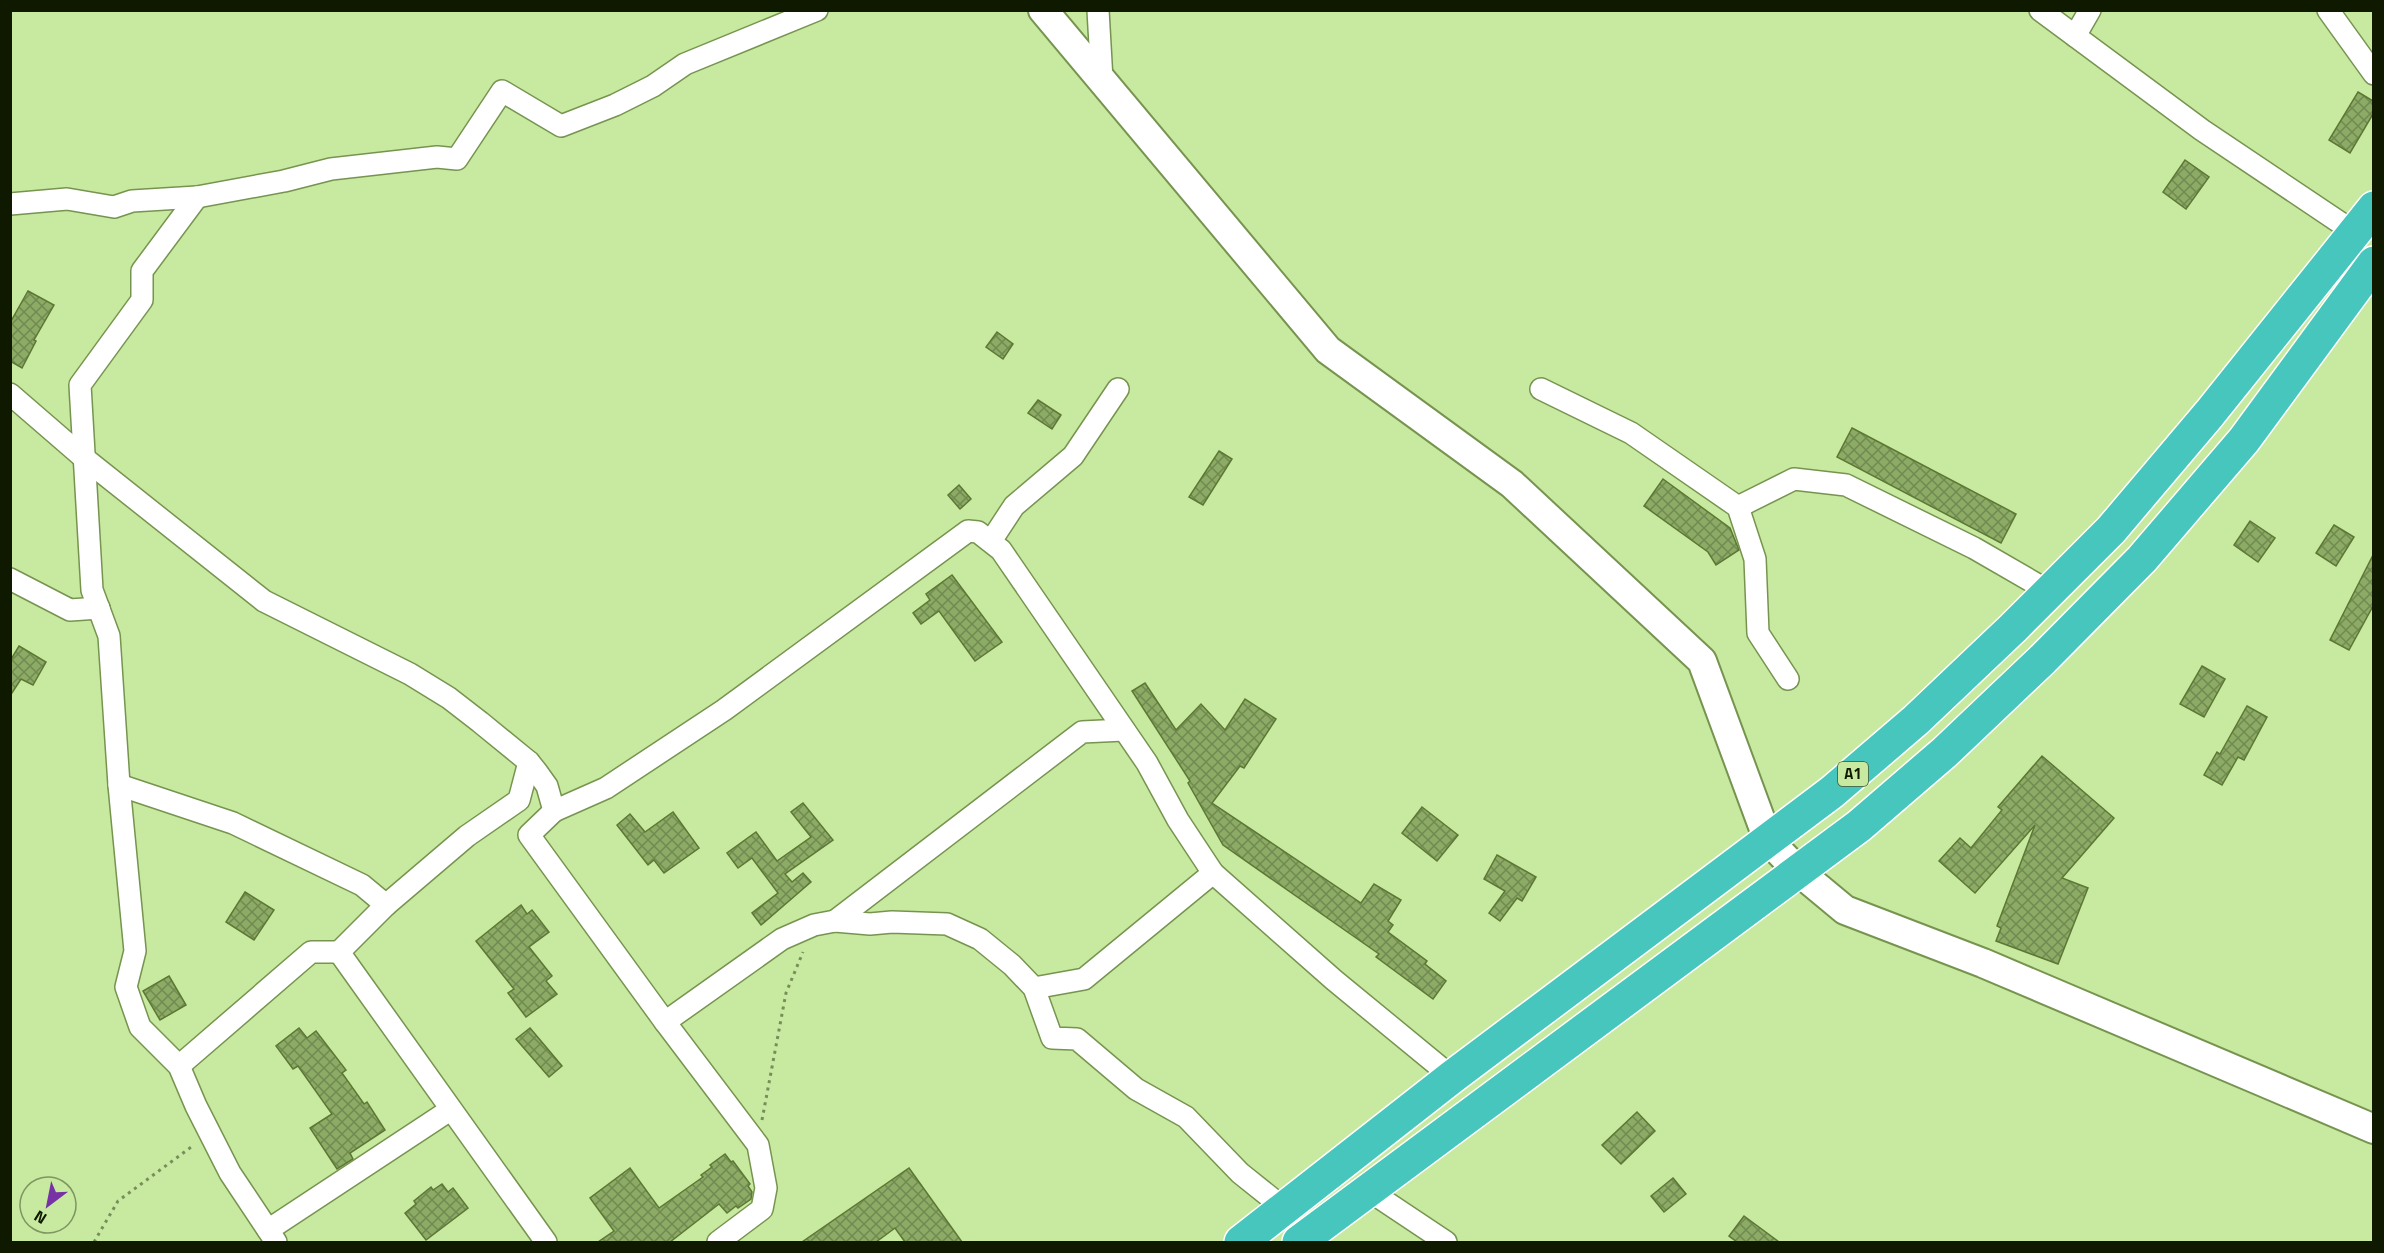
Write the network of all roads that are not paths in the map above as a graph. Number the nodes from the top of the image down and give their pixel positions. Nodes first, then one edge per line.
1 (818, 10) edge
2 (1043, 10) edge
3 (1098, 10) edge
4 (2040, 10) edge
5 (2090, 10) edge
6 (2328, 10) edge
7 (2075, 36) junction
8 (2373, 74) edge
9 (1102, 80) junction
10 (197, 197) junction
11 (10, 204) edge
12 (2364, 220) edge
13 (2373, 263) edge
14 (1118, 389) dead end
15 (1541, 389) dead end
16 (10, 394) edge
17 (84, 458) junction
18 (1738, 507) junction
19 (991, 541) junction
20 (10, 579) edge
21 (2050, 592) junction
22 (99, 608) junction
23 (1788, 679) dead end
24 (1124, 730) junction
25 (529, 762) junction
26 (119, 785) junction
27 (554, 811) junction
28 (1768, 840) junction
29 (1798, 871) junction
30 (1213, 873) junction
31 (386, 906) junction
32 (835, 921) junction
33 (339, 952) junction
34 (1034, 988) junction
35 (665, 1022) junction
36 (179, 1066) junction
37 (1452, 1077) junction
38 (450, 1110) junction
39 (2373, 1129) edge
40 (1368, 1190) junction
41 (1285, 1209) junction
42 (272, 1236) edge
43 (546, 1242) edge
44 (718, 1242) edge
45 (1241, 1242) edge
46 (1299, 1242) edge
47 (1446, 1242) edge

1 - 10 street
2 - 9 main road
3 - 9 street
4 - 7 street
5 - 7 street
6 - 8 street
7 - 12 street
9 - 28 main road
10 - 11 street
10 - 17 street
12 - 21 highway, A1
13 - 29 highway, A1
14 - 19 street
15 - 18 street
16 - 17 street
17 - 22 street
17 - 25 street
18 - 21 street
18 - 23 street
19 - 24 street
19 - 27 street
20 - 22 street
21 - 28 highway, A1
22 - 26 street
24 - 30 street
24 - 32 street
25 - 27 street
25 - 31 street
26 - 31 street
26 - 36 street
27 - 35 street
28 - 29 main road
28 - 37 highway, A1
29 - 39 main road
29 - 40 highway, A1
30 - 34 street
30 - 37 street
31 - 33 street
32 - 34 street
32 - 35 street
33 - 36 street
33 - 38 street
34 - 41 street
35 - 44 street
36 - 42 street
37 - 41 highway, A1
38 - 42 street
38 - 43 street
40 - 46 highway, A1
40 - 47 street
41 - 45 highway, A1

